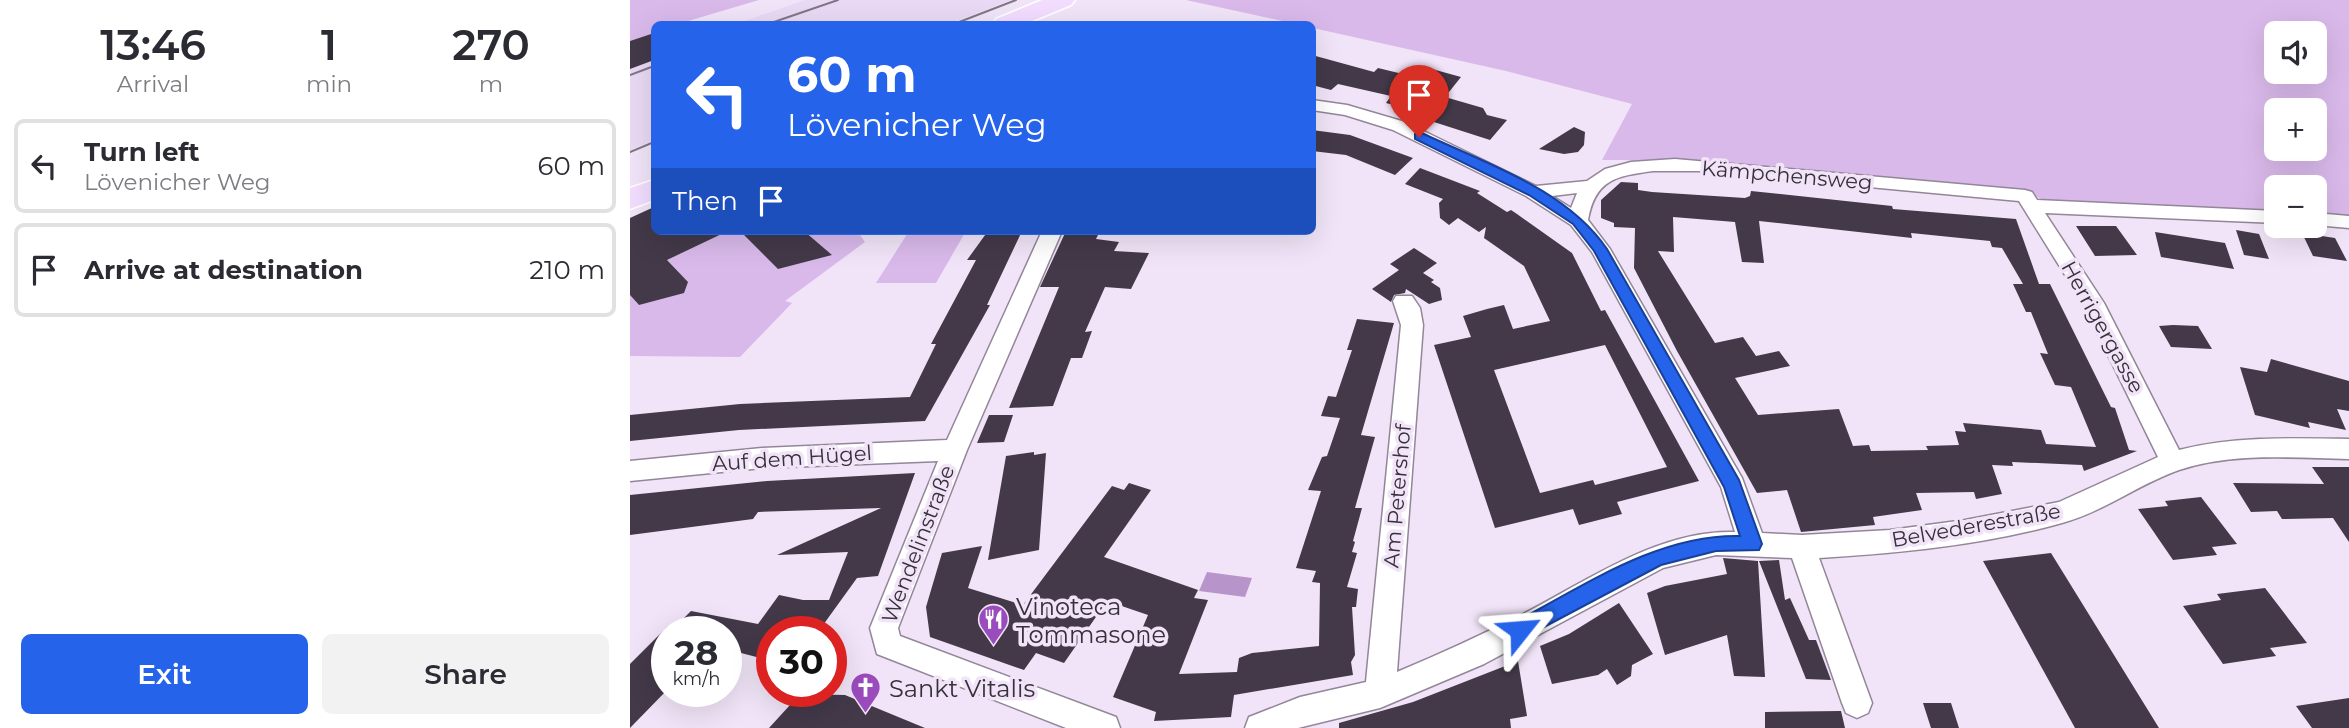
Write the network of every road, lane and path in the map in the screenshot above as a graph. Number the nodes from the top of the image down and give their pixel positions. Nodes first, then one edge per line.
1 (1072, 2) edge
2 (1014, 21) edge
3 (1042, 21) edge
4 (1316, 105) edge
5 (651, 170) edge
6 (630, 179) edge
7 (1590, 186) junction
8 (651, 190) edge
9 (1533, 192) junction
10 (630, 199) edge
11 (2029, 201) junction
12 (2264, 216) edge
13 (2327, 220) edge
14 (1578, 221) junction
15 (2349, 222) edge
16 (1050, 235) edge
17 (1404, 301) dead end
18 (2349, 449) edge
19 (955, 450) junction
20 (2173, 462) junction
21 (630, 471) edge
22 (1752, 544) junction
23 (1802, 547) junction
24 (1380, 693) junction
25 (1857, 703) dead end
26 (1105, 728) edge
27 (1259, 728) edge

1 - 2 main road
1 - 3 main road
4 - 9 street
5 - 6 main road
7 - 9 street, Kämpchensweg
7 - 11 street, Kämpchensweg
7 - 14 street
8 - 10 main road
9 - 14 street
11 - 12 street, Kämpchensweg
11 - 20 street, Herrigergasse
13 - 15 street
14 - 22 street
16 - 19 street, Wendelinstraße
17 - 24 street, Am Petershof
18 - 20 street, Belvederestraße
19 - 21 street, Auf dem Hügel
19 - 26 street, Wendelinstraße
20 - 23 street, Belvederestraße
22 - 23 street, Belvederestraße
22 - 24 street, Belvederestraße
23 - 25 street
24 - 27 street, Belvederestraße

